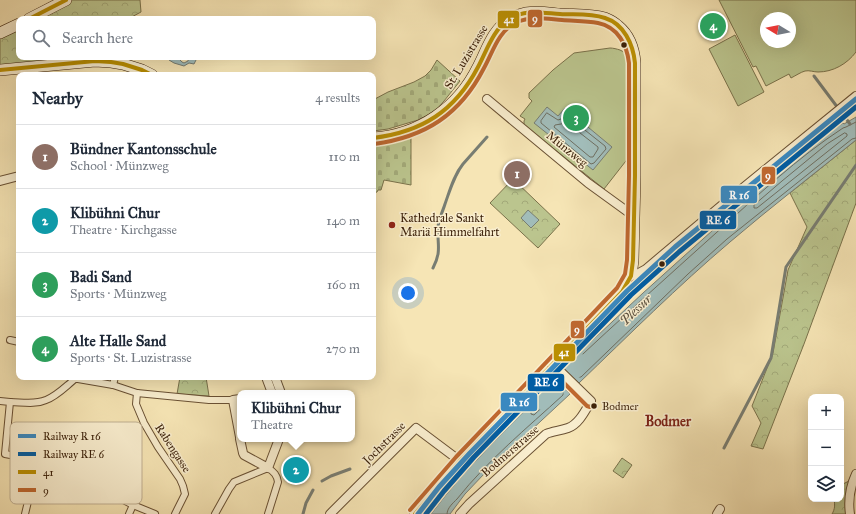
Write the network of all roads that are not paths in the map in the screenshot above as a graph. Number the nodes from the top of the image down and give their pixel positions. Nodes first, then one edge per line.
1 (66, 0) edge
2 (35, 16) edge
3 (16, 25) edge
4 (0, 33) edge
5 (95, 60) edge
6 (95, 60) edge
7 (0, 70) edge
8 (146, 72) edge
9 (856, 96) edge
10 (487, 99) dead end
11 (376, 138) edge
12 (16, 177) edge
13 (0, 181) edge
14 (634, 214) junction
15 (631, 276) junction
16 (10, 340) dead end
17 (16, 341) edge
18 (556, 367) junction
19 (71, 380) edge
20 (84, 380) edge
21 (114, 380) edge
22 (267, 380) edge
23 (276, 380) edge
24 (113, 385) junction
25 (271, 390) edge
26 (280, 390) edge
27 (137, 393) junction
28 (237, 399) edge
29 (0, 400) edge
30 (10, 402) junction
31 (241, 442) edge
32 (278, 442) edge
33 (2, 453) edge
34 (460, 460) junction
35 (268, 468) junction
36 (856, 474) edge
37 (27, 504) edge
38 (133, 504) joint
39 (25, 514) edge
40 (129, 514) edge
41 (154, 514) edge
42 (175, 514) edge
43 (215, 514) edge
44 (268, 514) edge
45 (330, 514) edge
46 (415, 514) edge
47 (460, 514) edge
48 (850, 514) edge

1 - 2 main road
3 - 4 main road
5 - 8 main road
6 - 7 main road
9 - 15 street
10 - 14 street, Münzweg
11 - 14 main road, St. Luzistrasse
12 - 13 street
14 - 15 main road, St. Luzistrasse
15 - 18 main road
16 - 17 street
18 - 34 main road
18 - 47 street, Bodmerstrasse
19 - 30 street
20 - 24 street
21 - 24 street
22 - 25 street
23 - 26 street
24 - 27 street
27 - 28 street
27 - 42 street, Rabengasse
29 - 30 street
30 - 33 street
31 - 35 street
32 - 35 street
34 - 45 street, Jochstrasse
34 - 46 main road
35 - 43 street
35 - 44 street
36 - 48 street
37 - 39 street
38 - 40 street
38 - 41 street

